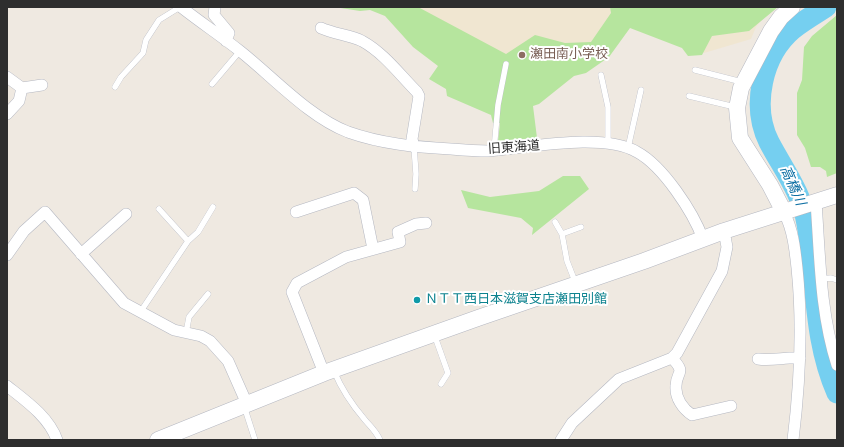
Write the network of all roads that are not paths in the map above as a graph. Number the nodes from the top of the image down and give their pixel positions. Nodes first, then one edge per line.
1 (180, 7) edge
2 (216, 7) edge
3 (792, 7) edge
4 (321, 28) dead end
5 (226, 41) junction
6 (240, 51) junction
7 (506, 64) dead end
8 (695, 70) dead end
9 (601, 75) dead end
10 (7, 77) edge
11 (744, 82) junction
12 (212, 84) dead end
13 (42, 85) dead end
14 (115, 87) dead end
15 (22, 88) junction
16 (641, 90) dead end
17 (689, 96) dead end
18 (737, 108) junction
19 (7, 114) edge
20 (608, 144) junction
21 (414, 147) junction
22 (628, 148) junction
23 (494, 150) junction
24 (415, 189) dead end
25 (837, 195) edge
26 (813, 203) junction
27 (213, 207) dead end
28 (159, 209) dead end
29 (787, 211) junction
30 (296, 212) dead end
31 (126, 214) dead end
32 (555, 222) dead end
33 (426, 223) dead end
34 (581, 228) dead end
35 (724, 231) junction
36 (562, 234) junction
37 (703, 239) junction
38 (188, 241) junction
39 (373, 249) junction
40 (8, 251) edge
41 (81, 254) junction
42 (822, 279) junction
43 (837, 280) edge
44 (576, 284) junction
45 (208, 294) dead end
46 (141, 311) junction
47 (185, 334) junction
48 (434, 334) junction
49 (672, 358) junction
50 (800, 358) junction
51 (758, 359) dead end
52 (837, 364) edge
53 (329, 372) junction
54 (441, 384) dead end
55 (7, 386) edge
56 (245, 405) junction
57 (731, 406) dead end
58 (57, 440) edge
59 (158, 440) edge
60 (255, 440) edge
61 (380, 440) edge
62 (561, 440) edge
63 (793, 440) edge

1 - 5 street, 旧東海道
1 - 14 lane
2 - 5 street
3 - 11 street
4 - 21 street
5 - 6 street, 旧東海道
6 - 12 lane
6 - 21 street, 旧東海道
7 - 23 lane
8 - 11 lane
9 - 20 lane
10 - 15 street
11 - 18 street
13 - 15 street
15 - 19 street
16 - 22 lane
17 - 18 lane
18 - 29 street
20 - 22 street, 旧東海道
20 - 23 street, 旧東海道
21 - 23 street, 旧東海道
21 - 24 lane
22 - 37 street, 旧東海道
25 - 26 street
26 - 29 street
26 - 42 street
27 - 38 lane
28 - 38 lane
29 - 35 street
29 - 50 street
30 - 39 street
31 - 41 street
32 - 36 lane
33 - 39 street
34 - 36 lane
35 - 37 street
35 - 49 street
36 - 44 lane
37 - 44 street
38 - 46 lane
39 - 53 street
40 - 41 street
41 - 46 street
42 - 43 lane
42 - 52 street
44 - 48 street
45 - 47 lane
46 - 47 street
47 - 56 street
48 - 53 street
48 - 54 lane
49 - 57 street
49 - 62 street
50 - 51 street
50 - 63 street
53 - 56 street
53 - 61 lane
55 - 58 street
56 - 59 street
56 - 60 lane

